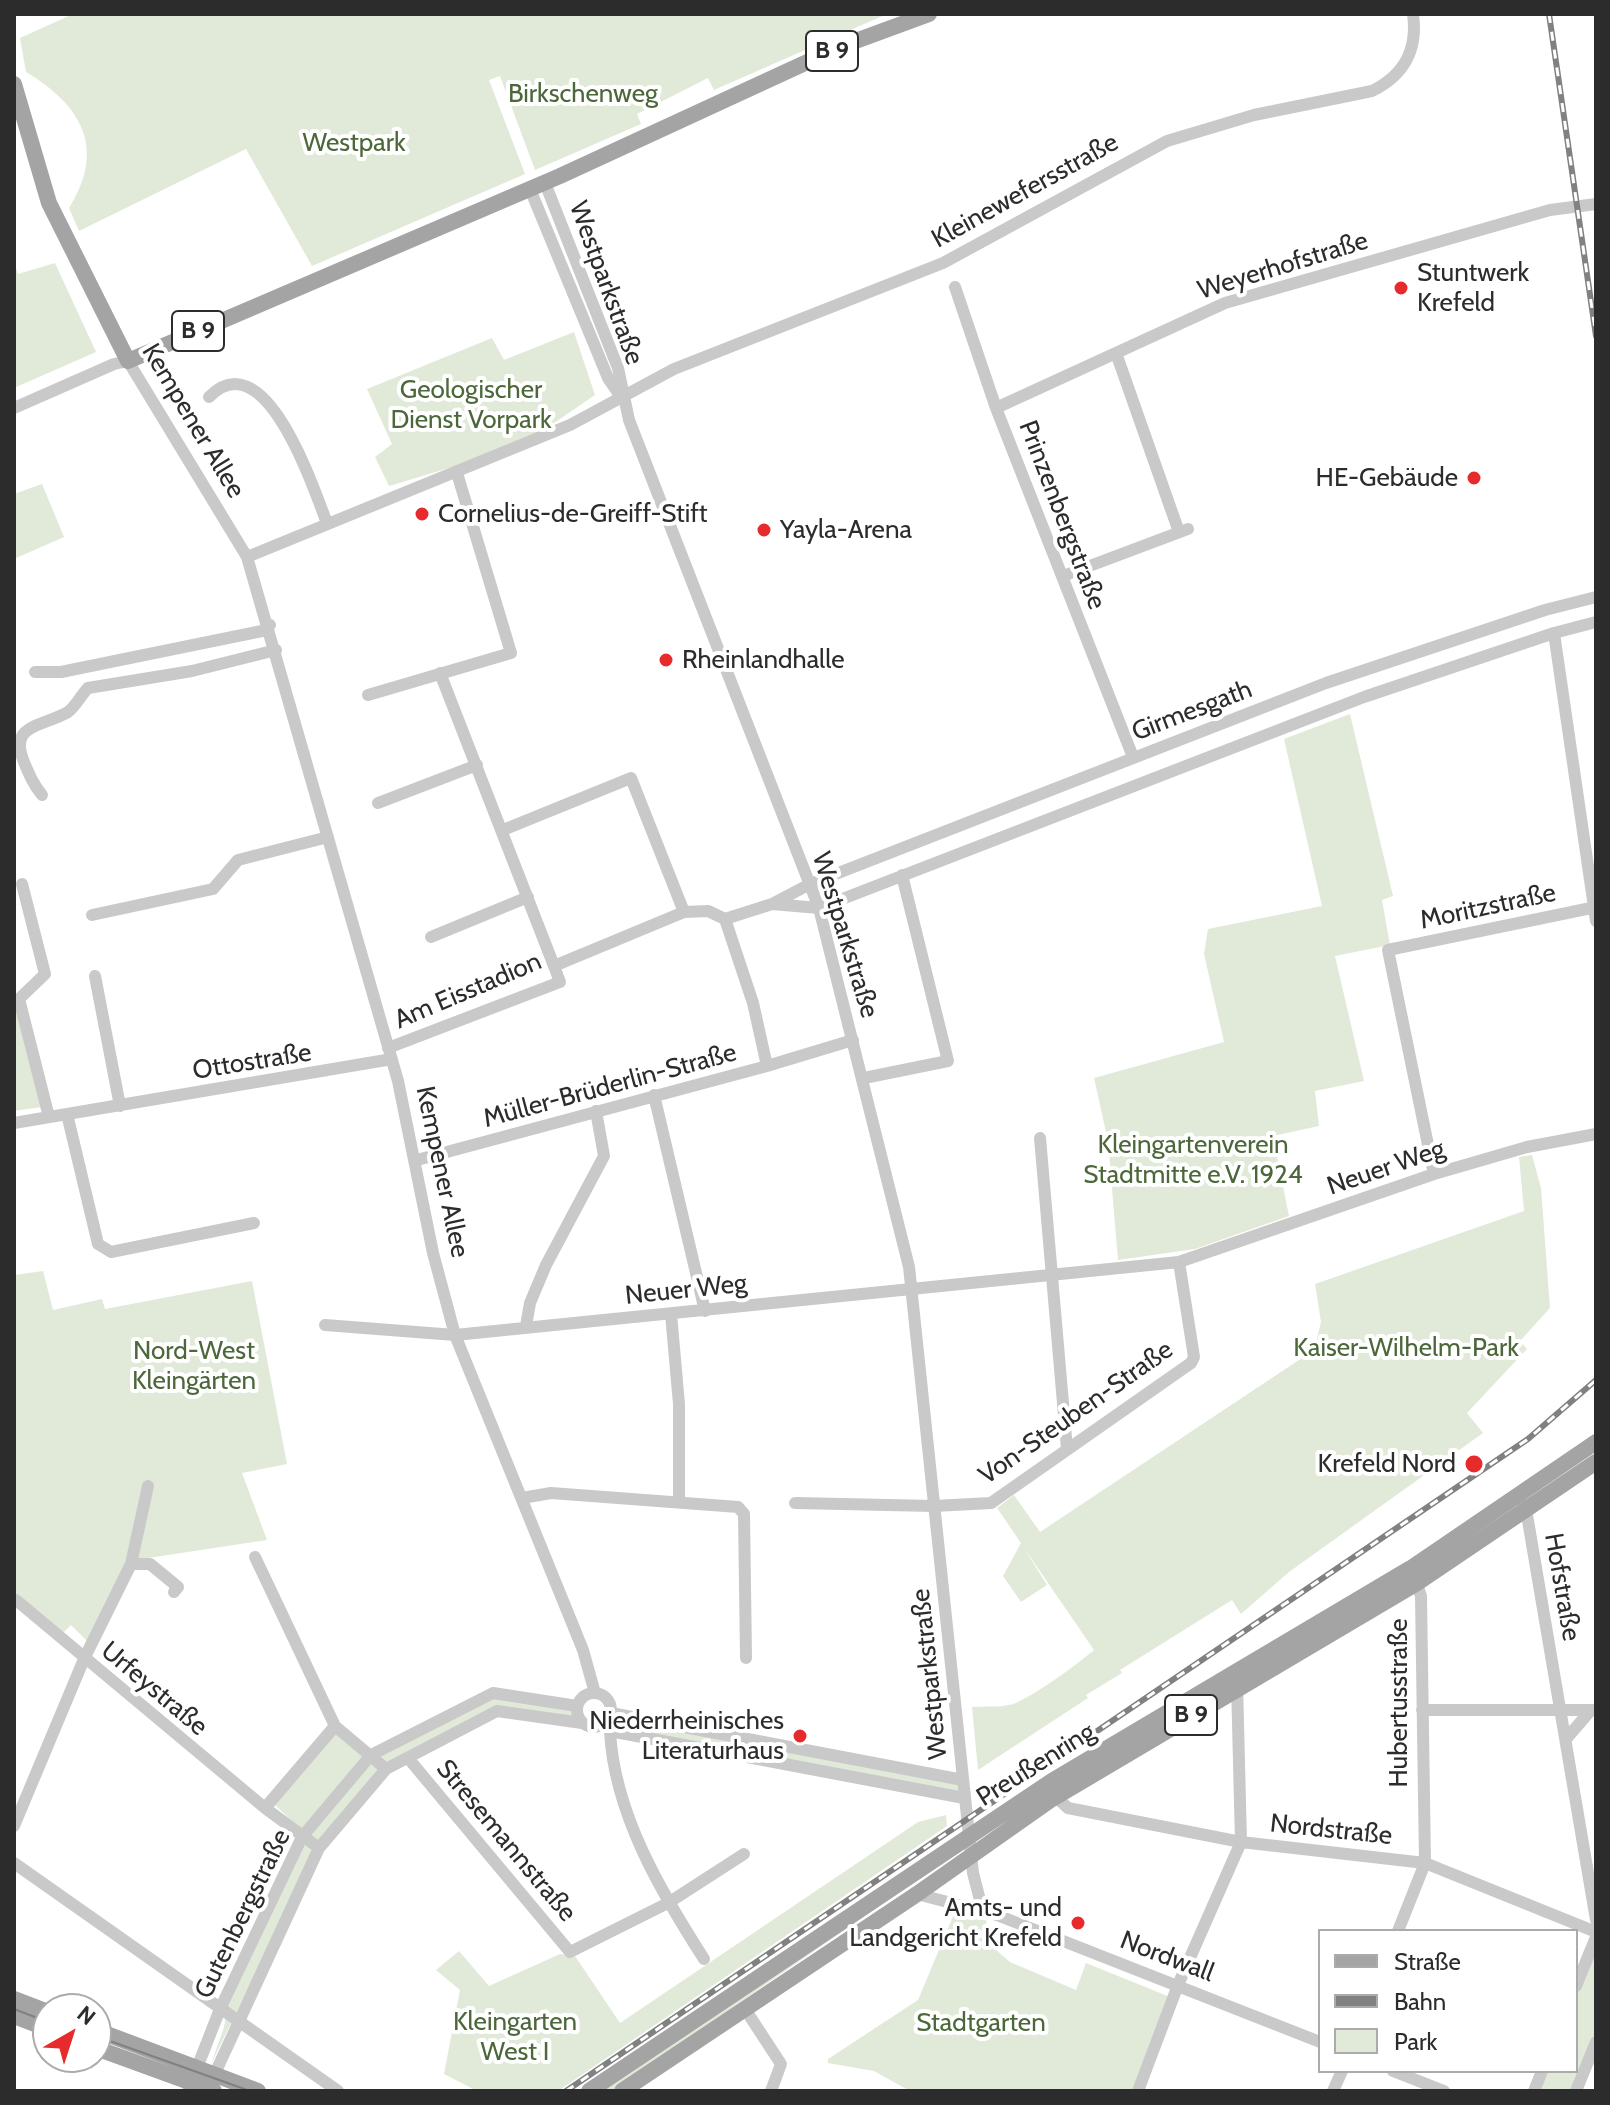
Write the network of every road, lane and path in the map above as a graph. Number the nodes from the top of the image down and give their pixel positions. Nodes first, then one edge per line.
1 (929, 14) edge
2 (1413, 14) edge
3 (14, 84) edge
4 (537, 186) junction
5 (1596, 204) edge
6 (955, 287) dead end
7 (1116, 353) junction
8 (128, 361) junction
9 (209, 397) dead end
10 (623, 400) junction
11 (14, 408) edge
12 (996, 408) junction
13 (457, 473) junction
14 (327, 523) junction
15 (247, 557) junction
16 (1063, 576) junction
17 (1596, 597) edge
18 (1596, 622) edge
19 (270, 625) junction
20 (1554, 633) junction
21 (276, 650) junction
22 (35, 672) dead end
23 (440, 673) junction
24 (368, 695) dead end
25 (1133, 757) junction
26 (477, 765) junction
27 (42, 795) dead end
28 (378, 803) dead end
29 (503, 830) junction
30 (328, 837) junction
31 (902, 875) junction
32 (22, 884) dead end
33 (810, 884) junction
34 (528, 897) junction
35 (772, 904) junction
36 (819, 908) junction
37 (684, 912) junction
38 (1595, 912) edge
39 (92, 915) dead end
40 (725, 919) junction
41 (431, 937) dead end
42 (554, 966) junction
43 (95, 976) dead end
44 (853, 1040) junction
45 (390, 1054) junction
46 (767, 1066) junction
47 (864, 1078) junction
48 (654, 1095) junction
49 (120, 1106) junction
50 (596, 1111) junction
51 (67, 1114) junction
52 (49, 1117) junction
53 (14, 1123) edge
54 (1596, 1134) edge
55 (1040, 1138) dead end
56 (417, 1160) junction
57 (1434, 1174) junction
58 (254, 1223) dead end
59 (1179, 1262) junction
60 (1052, 1275) junction
61 (913, 1289) junction
62 (705, 1311) junction
63 (671, 1314) junction
64 (325, 1325) dead end
65 (526, 1326) junction
66 (455, 1335) junction
67 (1596, 1442) edge
68 (1067, 1449) junction
69 (1596, 1462) edge
70 (148, 1486) dead end
71 (522, 1498) junction
72 (679, 1500) junction
73 (1522, 1502) junction
74 (795, 1503) dead end
75 (934, 1506) junction
76 (255, 1557) dead end
77 (131, 1564) junction
78 (1414, 1575) junction
79 (174, 1592) dead end
80 (16, 1600) dead end
81 (746, 1658) dead end
82 (84, 1659) junction
83 (1236, 1679) junction
84 (595, 1693) junction
85 (577, 1706) junction
86 (1561, 1709) junction
87 (1422, 1710) junction
88 (1594, 1710) edge
89 (582, 1723) junction
90 (608, 1723) junction
91 (335, 1726) junction
92 (1566, 1739) junction
93 (371, 1755) junction
94 (408, 1758) junction
95 (386, 1769) junction
96 (963, 1780) junction
97 (1056, 1797) junction
98 (964, 1798) junction
99 (265, 1808) junction
100 (14, 1826) edge
101 (967, 1836) junction
102 (302, 1837) junction
103 (1241, 1842) junction
104 (319, 1848) junction
105 (744, 1854) dead end
106 (971, 1856) junction
107 (14, 1863) edge
108 (1425, 1863) junction
109 (1593, 1877) edge
110 (917, 1894) junction
111 (668, 1903) junction
112 (997, 1915) junction
113 (1596, 1920) edge
114 (1399, 1929) edge
115 (1596, 1934) edge
116 (704, 1959) dead end
117 (1578, 1981) edge
118 (1178, 1985) junction
119 (220, 2009) junction
120 (745, 2009) junction
121 (237, 2021) junction
122 (112, 2036) edge
123 (1318, 2041) edge
124 (1596, 2042) edge
125 (112, 2055) edge
126 (197, 2068) junction
127 (1398, 2073) edge
128 (211, 2086) edge
129 (189, 2088) edge
130 (258, 2091) edge
131 (338, 2091) edge
132 (589, 2091) edge
133 (622, 2091) edge
134 (771, 2091) edge
135 (1138, 2091) edge
136 (1444, 2091) edge
137 (1576, 2091) edge

1 - 4 main road, B 9
2 - 10 street, Kleinewefersstraße
3 - 8 main road, Kempener Allee
4 - 8 main road, B 9
4 - 10 street, Westparkstraße
5 - 7 street, Weyerhofstraße
6 - 12 street, Prinzenbergstraße
7 - 12 street, Weyerhofstraße
7 - 16 street
8 - 11 street
8 - 15 street, Kempener Allee
9 - 14 street
10 - 13 street, Kleinewefersstraße
10 - 33 street, Westparkstraße
12 - 16 street, Prinzenbergstraße
13 - 14 street, Kleinewefersstraße
13 - 23 street
14 - 15 street, Kleinewefersstraße
15 - 19 street, Kempener Allee
16 - 25 street, Prinzenbergstraße
17 - 25 street, Girmesgath
18 - 20 street, Girmesgath
19 - 21 street, Kempener Allee
19 - 22 street
20 - 31 street, Girmesgath
20 - 38 street
21 - 27 street
21 - 30 street, Kempener Allee
23 - 24 street
23 - 26 street
25 - 33 street, Girmesgath
26 - 28 street
26 - 29 street
29 - 34 street
29 - 37 street
30 - 39 street
30 - 45 street, Kempener Allee
31 - 36 street, Girmesgath
31 - 47 street
32 - 52 street
33 - 35 street
33 - 36 street, Westparkstraße
34 - 41 street
34 - 42 street
35 - 36 street
35 - 40 street
36 - 44 street, Westparkstraße
37 - 40 street
37 - 42 street, Am Eisstadion
38 - 57 street, Moritzstraße
40 - 46 street, Müller-Brüderlin-Straße
42 - 45 street, Am Eisstadion
43 - 49 street
44 - 46 street, Müller-Brüderlin-Straße
44 - 47 street, Westparkstraße
45 - 49 street, Ottostraße
45 - 56 street, Kempener Allee
46 - 48 street, Müller-Brüderlin-Straße
47 - 61 street, Westparkstraße
48 - 50 street, Müller-Brüderlin-Straße
48 - 62 street
49 - 51 street, Ottostraße
50 - 56 street, Müller-Brüderlin-Straße
50 - 65 street
51 - 52 street, Ottostraße
51 - 58 street
52 - 53 street, Ottostraße
54 - 57 street, Neuer Weg
55 - 60 street
56 - 66 street, Kempener Allee
57 - 59 street, Neuer Weg
59 - 60 street, Neuer Weg
59 - 68 street, Von-Steuben-Straße
60 - 61 street, Neuer Weg
60 - 68 street
61 - 62 street, Neuer Weg
61 - 75 street, Westparkstraße
62 - 63 street, Neuer Weg
63 - 65 street, Neuer Weg
63 - 72 street
64 - 66 street, Neuer Weg
65 - 66 street, Neuer Weg
66 - 71 street, Kempener Allee
67 - 73 main road, B 9
68 - 75 street, Von-Steuben-Straße
69 - 73 main road, B 9
70 - 77 street
71 - 72 street
71 - 84 street, Kempener Allee
72 - 81 street
73 - 78 main road, Preußenring / B 9
73 - 86 street, Hofstraße
74 - 75 street
75 - 96 street, Westparkstraße
76 - 91 street
77 - 79 street
77 - 82 street
78 - 83 main road, Preußenring / B 9
78 - 87 street, Hubertusstraße
80 - 82 street, Urfeystraße
82 - 99 street, Urfeystraße
82 - 100 street
83 - 97 main road, Preußenring / B 9
83 - 101 main road, Preußenring / B 9
83 - 103 street
84 - 85 street
84 - 90 street
85 - 89 street
85 - 93 street, Gutenbergstraße
86 - 87 street
86 - 88 street
86 - 92 street, Hofstraße
87 - 108 street, Hubertusstraße
88 - 92 street
89 - 90 street
89 - 94 street, Gutenbergstraße
90 - 96 street
90 - 98 street
90 - 111 street
91 - 93 street
91 - 99 street
92 - 109 street, Hofstraße
93 - 95 street
93 - 102 street, Gutenbergstraße
94 - 95 street, Gutenbergstraße
94 - 111 street, Stresemannstraße
95 - 104 street, Gutenbergstraße
96 - 98 street, Westparkstraße
97 - 103 street, Nordstraße
97 - 106 main road, Preußenring / B 9
98 - 101 street, Westparkstraße
99 - 102 street, Urfeystraße
101 - 106 street
101 - 132 main road, Preußenring / B 9
102 - 104 street, Urfeystraße
102 - 119 street, Gutenbergstraße
103 - 108 street, Nordstraße
103 - 118 street
104 - 121 street, Gutenbergstraße
105 - 111 street
106 - 110 main road, Preußenring / B 9
106 - 112 street
107 - 119 street
108 - 114 street, Hubertusstraße
108 - 115 street, Nordstraße
109 - 113 street, Hofstraße
110 - 112 street, Nordwall
110 - 120 main road, Preußenring / B 9
111 - 116 street
112 - 118 street, Nordwall
115 - 117 street
118 - 123 street, Nordwall
118 - 135 street
119 - 121 street
119 - 126 street, Gutenbergstraße
120 - 133 main road, Preußenring / B 9
120 - 134 street
121 - 128 street, Gutenbergstraße
121 - 131 street
122 - 126 main road
124 - 137 street
125 - 129 main road
126 - 128 main road
126 - 129 street, Gutenbergstraße
127 - 136 street
128 - 129 main road
128 - 130 main road

